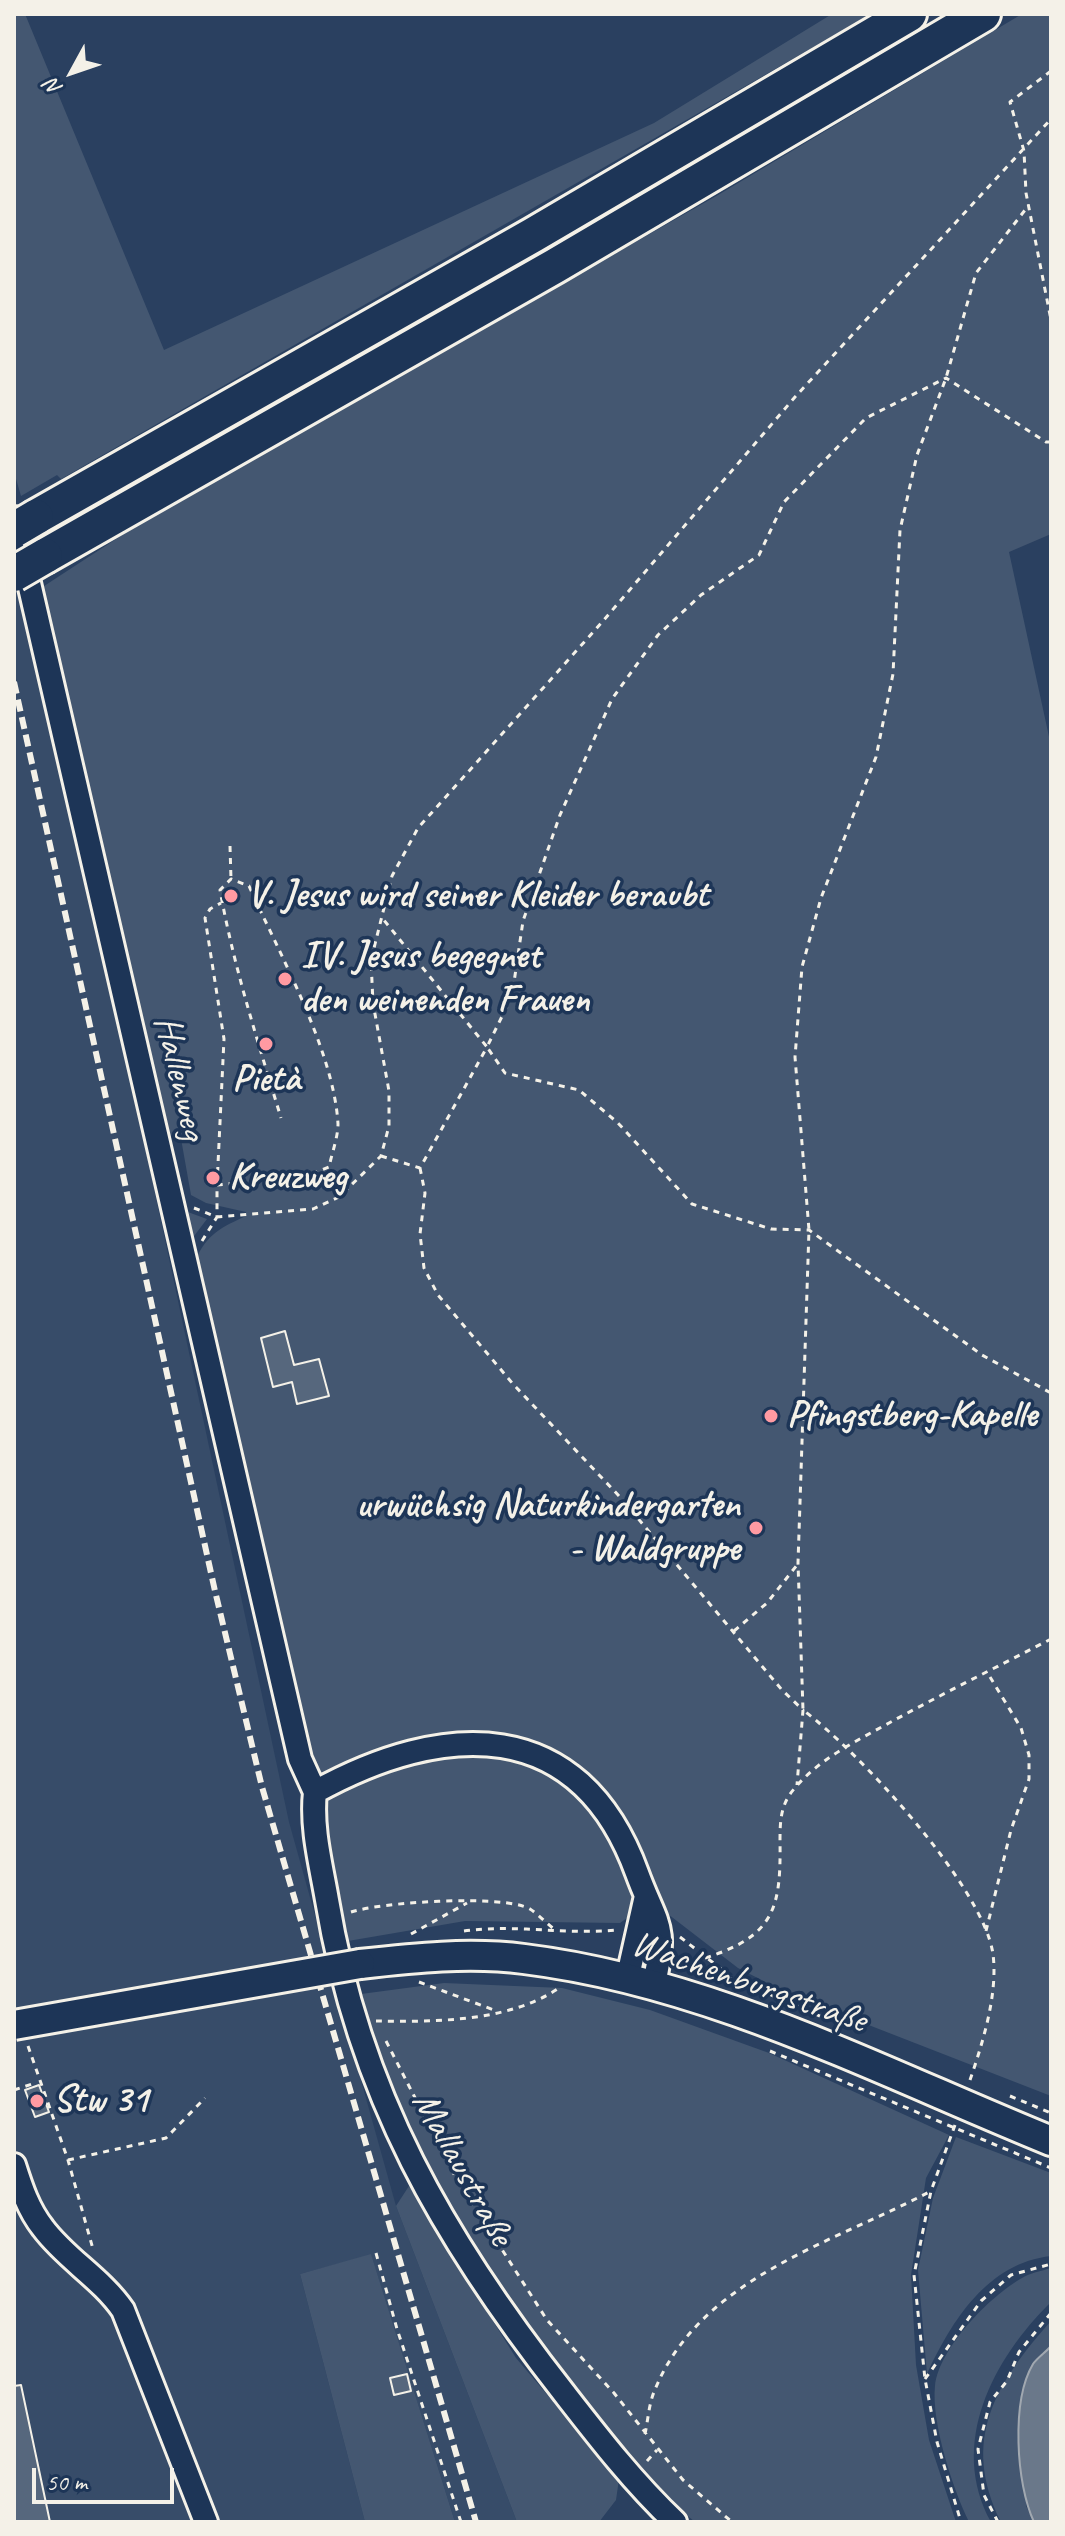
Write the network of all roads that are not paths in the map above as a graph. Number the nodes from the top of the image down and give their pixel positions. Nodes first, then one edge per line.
1 (909, 14) edge
2 (983, 14) edge
3 (21, 522) edge
4 (14, 574) edge
5 (315, 1792) junction
6 (641, 1980) junction
7 (19, 2030) edge
8 (1051, 2141) edge
9 (14, 2165) edge
10 (206, 2522) edge
11 (675, 2522) edge

1 - 3 highway
2 - 4 highway, bridge
3 - 5 street, Hallenweg
5 - 6 street
5 - 11 street, Mallaustraße
6 - 7 main road, Wachenburgstraße, bridge
6 - 8 main road, Wachenburgstraße
9 - 10 street

